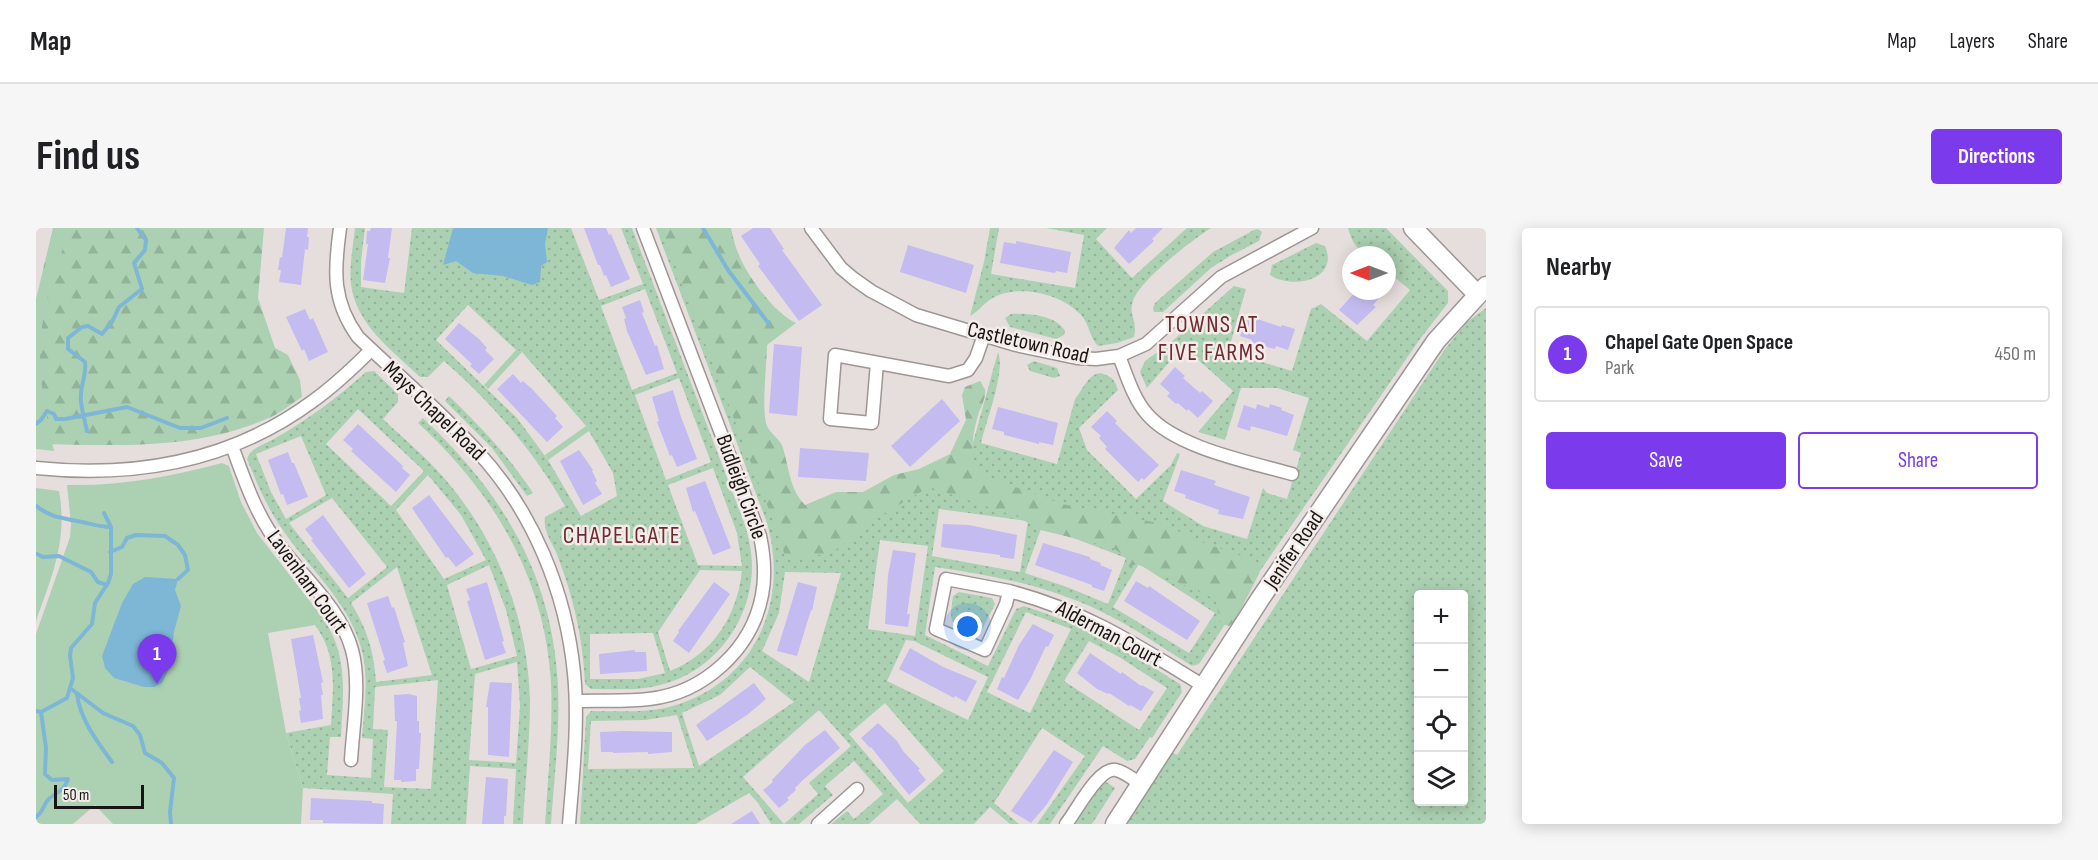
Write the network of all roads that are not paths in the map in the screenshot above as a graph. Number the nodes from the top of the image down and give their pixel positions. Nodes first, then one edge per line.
1 (340, 228) edge
2 (643, 228) edge
3 (811, 228) edge
4 (1312, 228) edge
5 (1413, 228) edge
6 (1481, 290) edge
7 (984, 335) junction
8 (371, 350) junction
9 (1119, 356) junction
10 (877, 363) junction
11 (232, 446) junction
12 (36, 468) edge
13 (1292, 474) dead end
14 (1010, 591) junction
15 (1204, 686) junction
16 (576, 701) junction
17 (351, 760) dead end
18 (1141, 784) junction
19 (857, 789) dead end
20 (569, 824) edge
21 (818, 824) edge
22 (1066, 824) edge
23 (1115, 824) edge

1 - 8 street
2 - 16 street, Budleigh Circle
3 - 7 street, Castletown Road
4 - 9 street, Castletown Road
5 - 6 street
6 - 15 street, Jenifer Road
7 - 9 street, Castletown Road
7 - 10 street
8 - 11 street, Mays Chapel Road
8 - 16 street, Mays Chapel Road
9 - 13 street
10 - 10 street
11 - 12 street, Mays Chapel Road
11 - 17 street, Lavenham Court
14 - 14 street, Alderman Court
14 - 15 street, Alderman Court
15 - 18 street, Jenifer Road
16 - 20 street, Mays Chapel Road
18 - 22 street
18 - 23 street, Jenifer Road
19 - 21 street

